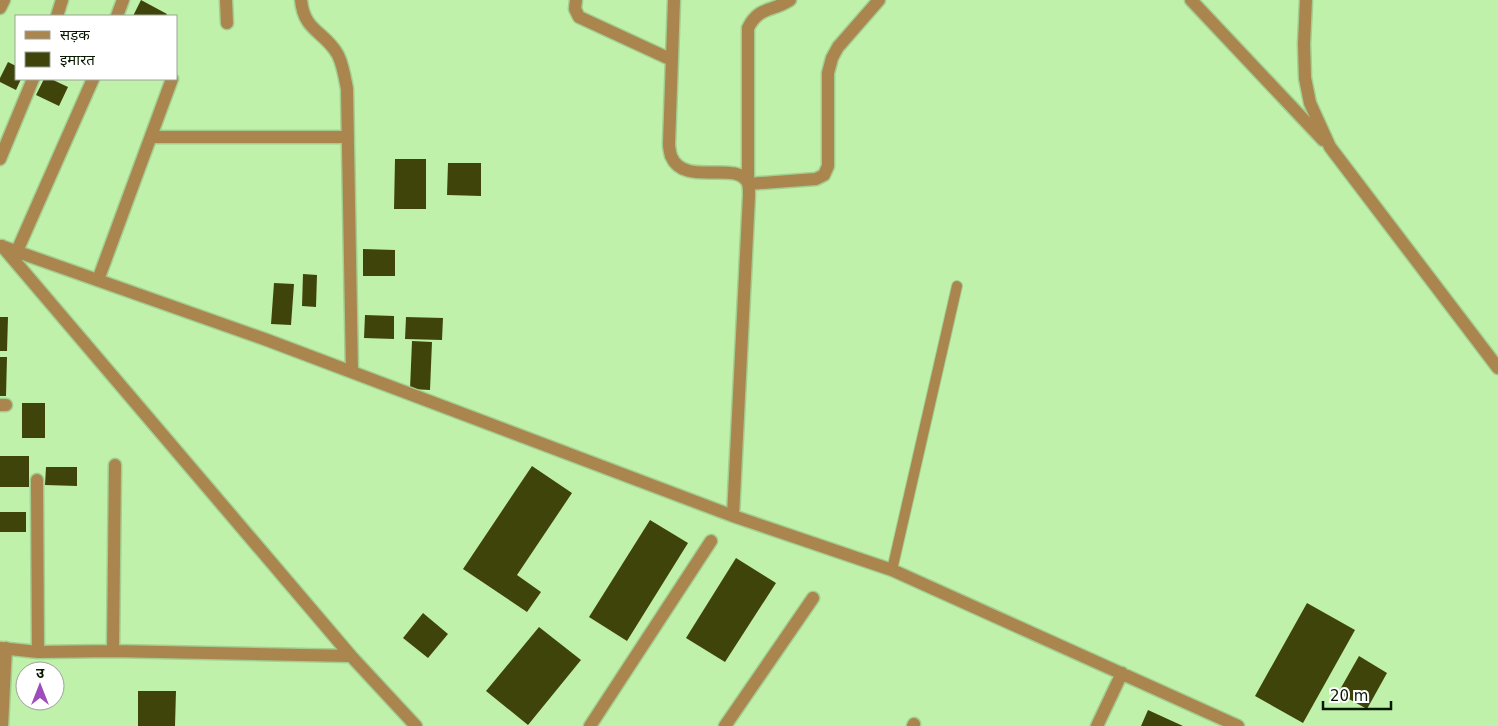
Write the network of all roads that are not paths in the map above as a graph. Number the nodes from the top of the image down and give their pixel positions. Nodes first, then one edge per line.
1 (4, 0) edge
2 (62, 0) edge
3 (123, 0) edge
4 (226, 0) edge
5 (301, 0) edge
6 (576, 0) edge
7 (674, 0) edge
8 (790, 0) edge
9 (879, 0) edge
10 (1191, 0) edge
11 (1306, 0) edge
12 (0, 8) edge
13 (57, 15) edge
14 (117, 15) edge
15 (227, 23) dead end
16 (672, 60) junction
17 (33, 80) edge
18 (92, 80) edge
19 (172, 80) edge
20 (151, 137) junction
21 (348, 138) junction
22 (1330, 147) junction
23 (0, 159) edge
24 (748, 184) junction
25 (0, 245) edge
26 (16, 251) junction
27 (98, 280) junction
28 (957, 286) dead end
29 (1492, 354) edge
30 (1498, 368) edge
31 (352, 372) junction
32 (115, 465) dead end
33 (37, 480) dead end
34 (732, 516) junction
35 (711, 542) dead end
36 (892, 570) junction
37 (813, 598) dead end
38 (3, 648) edge
39 (113, 651) junction
40 (38, 652) junction
41 (351, 656) junction
42 (1122, 673) junction
43 (2, 726) edge
44 (416, 726) edge
45 (590, 726) edge
46 (725, 726) edge
47 (1096, 726) edge
48 (1238, 726) edge

1 - 12 street
2 - 13 street
3 - 14 street
4 - 15 street
5 - 21 street
6 - 16 street
7 - 16 street
8 - 24 street
9 - 24 street
10 - 22 street
11 - 22 street
16 - 24 street
17 - 23 street
18 - 26 street
19 - 20 street
20 - 21 street
20 - 27 street
21 - 31 street
22 - 29 street
24 - 34 street
25 - 26 street
25 - 41 street
26 - 27 street
27 - 31 street
28 - 36 lane
29 - 30 street
31 - 34 street
32 - 39 street
33 - 40 street
34 - 36 street
35 - 45 street
36 - 42 street
37 - 46 street
38 - 40 street
38 - 43 street
39 - 40 street
39 - 41 street
41 - 44 street
42 - 47 street
42 - 48 street

